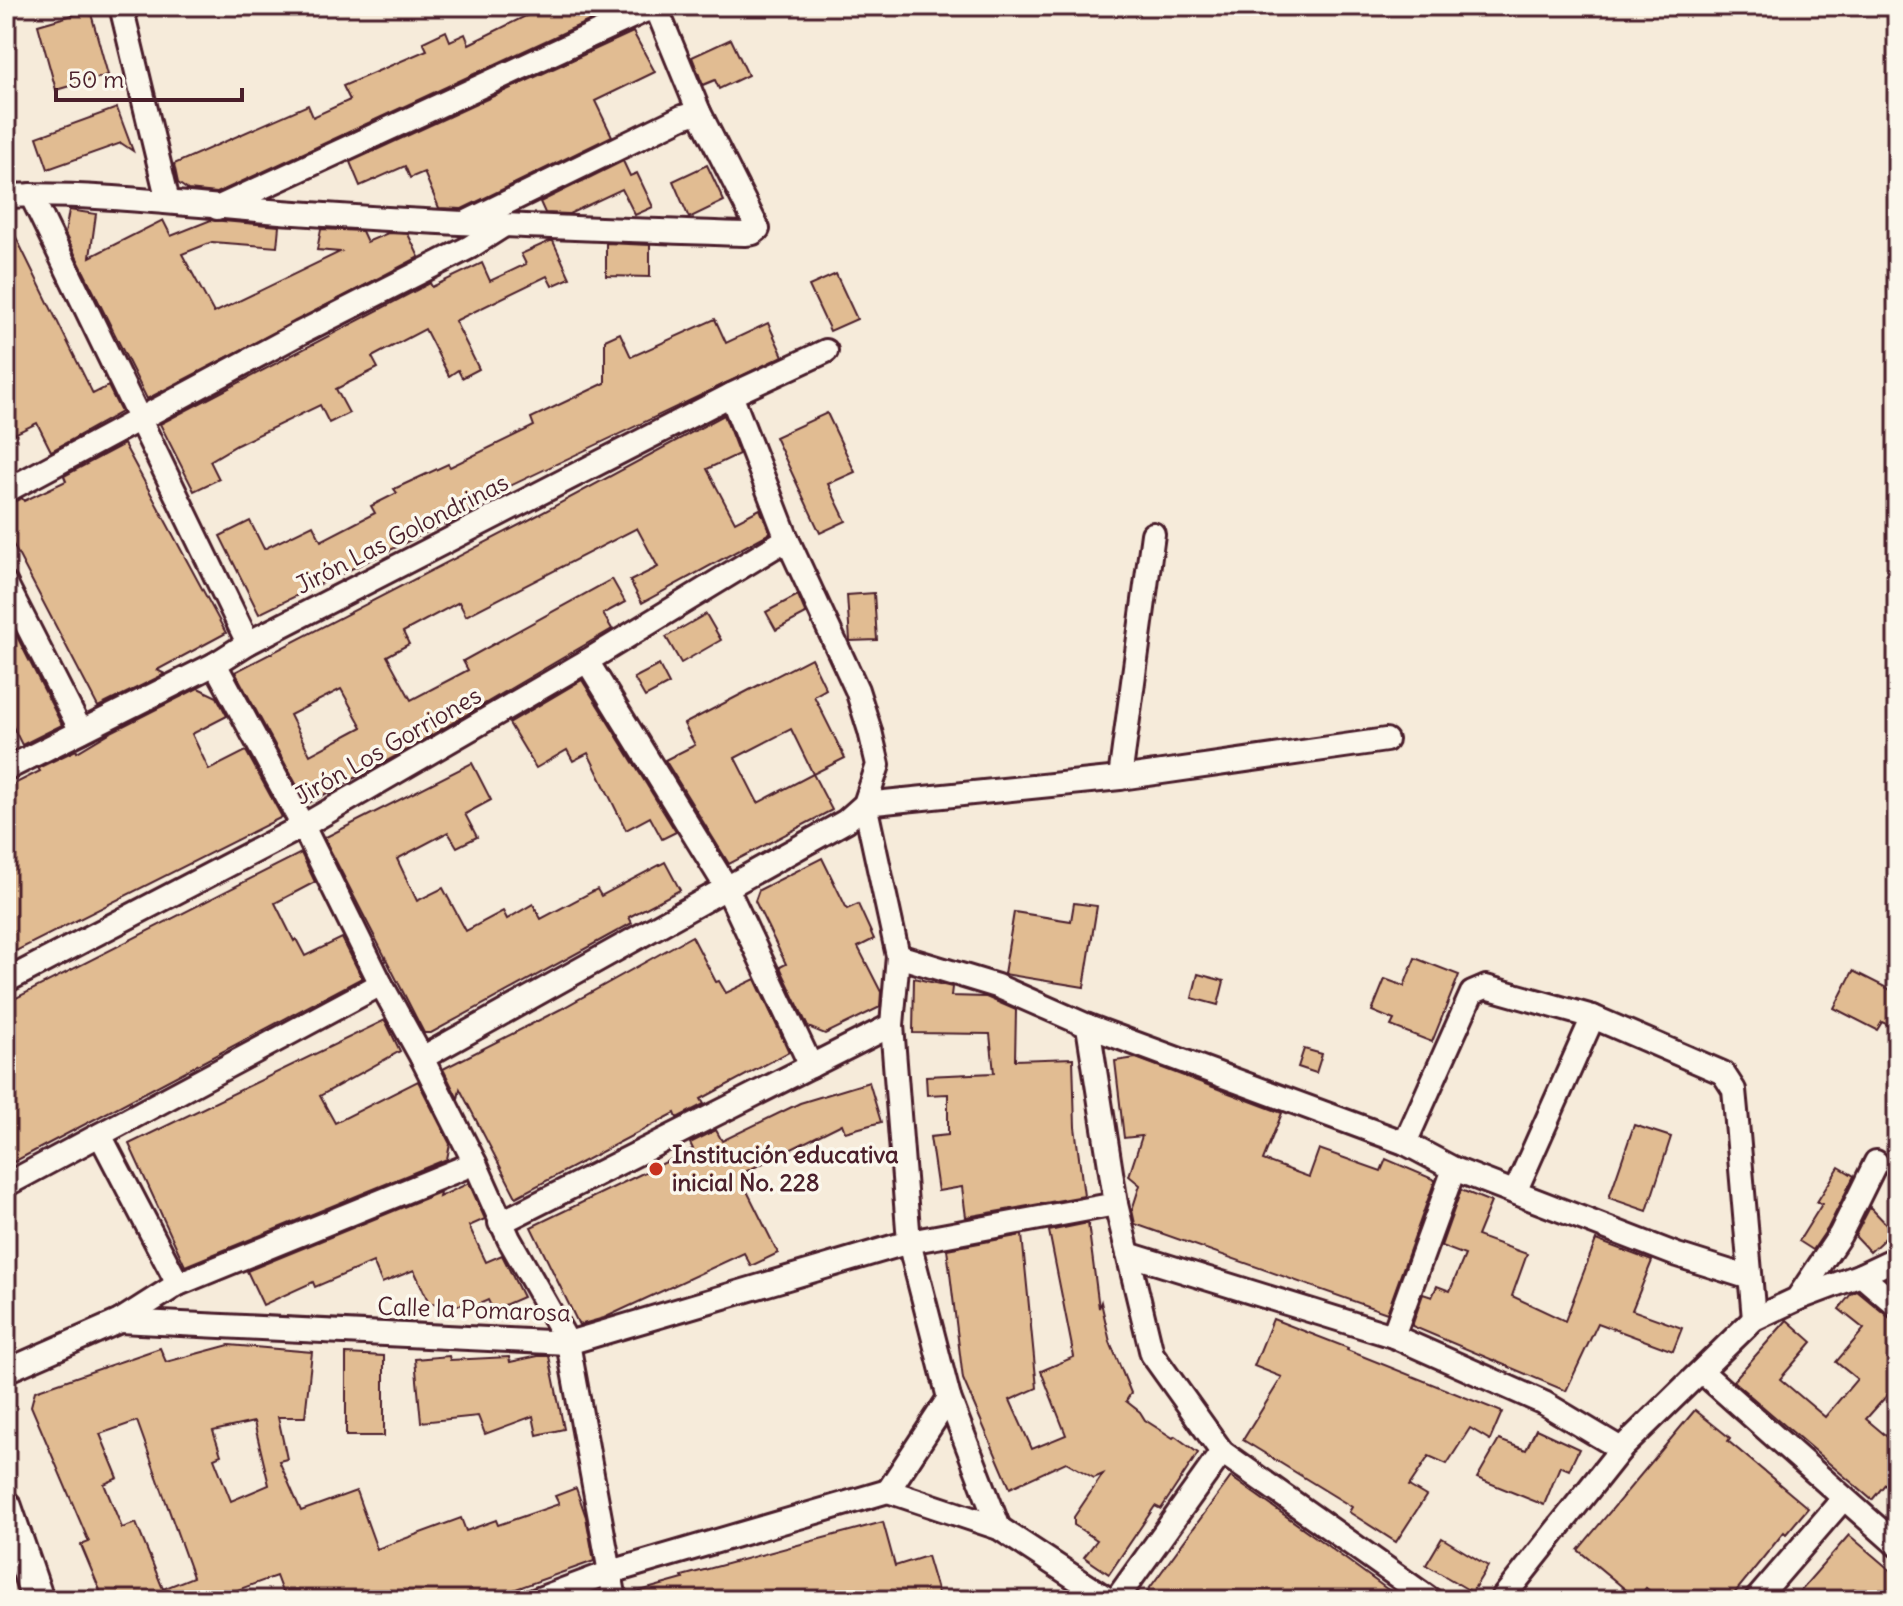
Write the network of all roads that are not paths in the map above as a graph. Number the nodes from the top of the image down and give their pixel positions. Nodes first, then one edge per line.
1 (121, 6) edge
2 (699, 112) junction
3 (31, 195) junction
4 (6, 196) edge
5 (168, 201) junction
6 (217, 208) junction
7 (462, 225) junction
8 (503, 226) junction
9 (826, 351) dead end
10 (731, 395) junction
11 (138, 418) junction
12 (6, 491) edge
13 (1153, 534) dead end
14 (787, 539) junction
15 (6, 584) edge
16 (248, 643) junction
17 (587, 661) junction
18 (215, 664) junction
19 (81, 731) junction
20 (1386, 740) dead end
21 (6, 769) edge
22 (1120, 778) junction
23 (865, 804) junction
24 (303, 826) junction
25 (727, 888) junction
26 (898, 956) junction
27 (6, 981) edge
28 (381, 984) junction
29 (1593, 1017) junction
30 (892, 1025) junction
31 (1088, 1026) junction
32 (422, 1058) junction
33 (811, 1066) junction
34 (100, 1135) junction
35 (1405, 1143) junction
36 (1876, 1162) dead end
37 (475, 1163) junction
38 (1454, 1169) junction
39 (6, 1185) edge
40 (1515, 1192) junction
41 (1116, 1204) junction
42 (500, 1223) junction
43 (909, 1242) junction
44 (1128, 1254) junction
45 (1897, 1258) edge
46 (1861, 1275) junction
47 (1750, 1278) junction
48 (178, 1284) junction
49 (1797, 1299) junction
50 (1897, 1306) edge
51 (1754, 1319) junction
52 (120, 1321) junction
53 (1393, 1336) junction
54 (568, 1343) junction
55 (6, 1371) edge
56 (1702, 1372) junction
57 (949, 1398) junction
58 (1621, 1449) junction
59 (1222, 1452) junction
60 (888, 1491) junction
61 (1843, 1499) junction
62 (6, 1507) edge
63 (999, 1528) junction
64 (1897, 1545) edge
65 (611, 1572) junction
66 (38, 1600) edge
67 (536, 1600) edge
68 (615, 1600) edge
69 (1109, 1600) edge
70 (1116, 1600) edge
71 (1431, 1600) edge
72 (1501, 1600) edge
73 (1756, 1600) edge

1 - 5 street
2 - 6 street
2 - 7 street
2 - 8 street
3 - 4 street
3 - 5 street
3 - 11 street
5 - 6 street
6 - 7 street
7 - 8 street
8 - 11 street
9 - 10 street, Jirón Las Golondrinas
10 - 14 street
10 - 16 street, Jirón Las Golondrinas
11 - 12 street
11 - 16 street
13 - 22 street
14 - 17 street, Jirón Los Gorriones
14 - 23 street
15 - 19 street
16 - 18 street, Jirón Las Golondrinas
17 - 24 street, Jirón Los Gorriones
17 - 25 street
18 - 19 street, Jirón Las Golondrinas
18 - 24 street
19 - 21 street, Jirón Las Golondrinas
20 - 22 street
22 - 23 street
23 - 25 street
23 - 26 street
24 - 27 street, Jirón Los Gorriones
24 - 28 street
25 - 32 street
25 - 33 street
26 - 30 street
26 - 31 street
28 - 32 street
28 - 34 street
29 - 35 street
29 - 40 street
29 - 47 street
30 - 33 street
30 - 43 street
31 - 35 street
31 - 41 street
32 - 37 street
33 - 42 street
34 - 39 street
34 - 48 street
35 - 38 street
36 - 49 street
37 - 42 street
37 - 48 street
38 - 40 street
38 - 53 street
40 - 47 street
41 - 43 street, Calle la Pomarosa
41 - 44 street
42 - 54 street
43 - 54 street, Calle la Pomarosa
43 - 57 street
44 - 53 street
44 - 59 street
45 - 46 street
46 - 49 street
46 - 50 street
47 - 51 street
48 - 52 street
49 - 51 street
51 - 56 street
52 - 54 street, Calle la Pomarosa
52 - 55 street
53 - 58 street
54 - 65 street
56 - 58 street
56 - 61 street
57 - 60 street
57 - 63 street
58 - 72 street
59 - 70 street
59 - 71 street
60 - 63 street
60 - 65 street
61 - 64 street
61 - 73 street
62 - 66 main road
63 - 69 street
65 - 67 street
65 - 68 street

